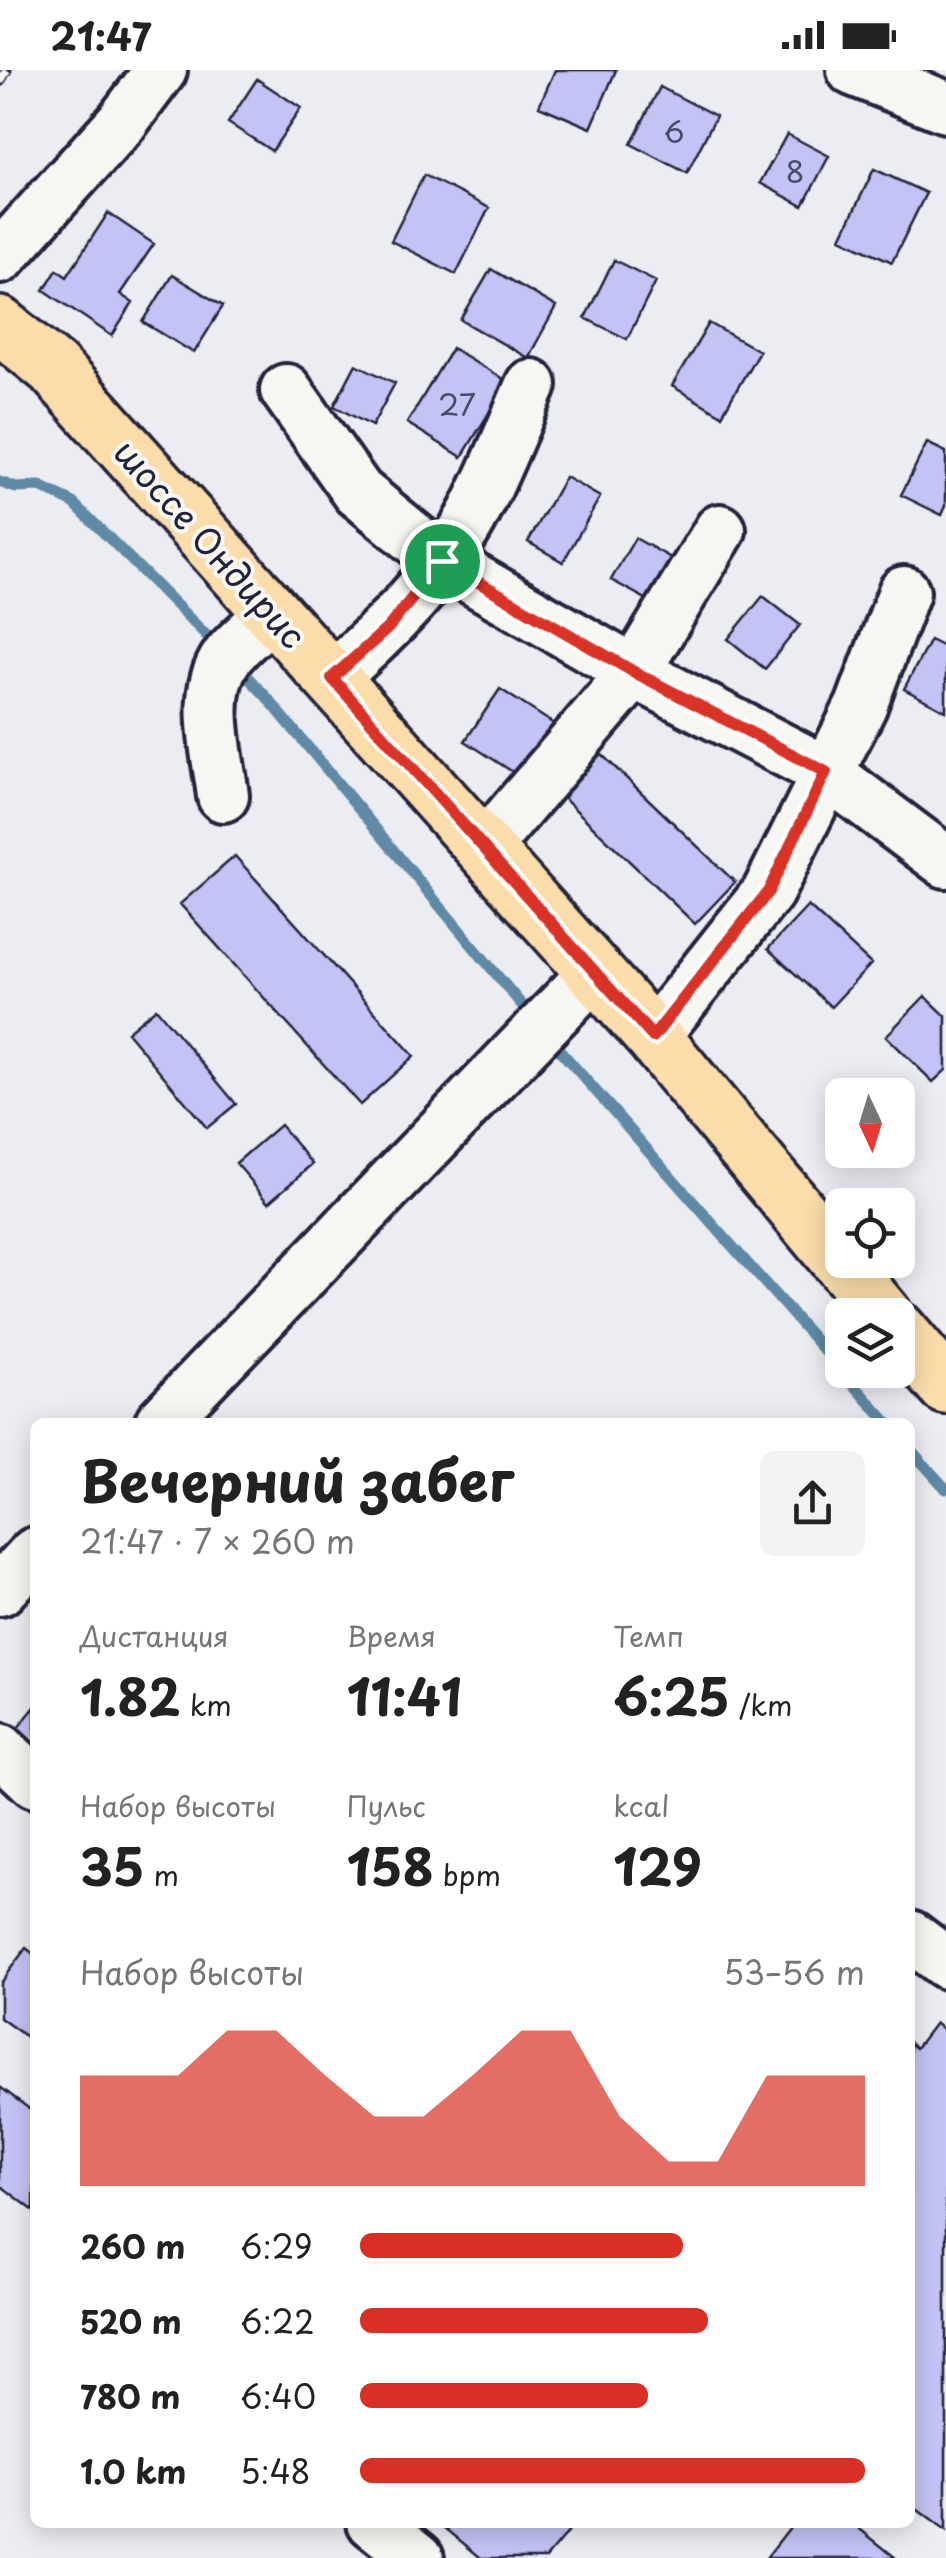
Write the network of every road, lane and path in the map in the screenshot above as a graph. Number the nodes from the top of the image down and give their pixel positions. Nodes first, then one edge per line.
1 (161, 70) edge
2 (853, 70) edge
3 (946, 107) edge
4 (0, 257) edge
5 (0, 325) edge
6 (532, 385) dead end
7 (286, 390) dead end
8 (720, 530) dead end
9 (442, 561) junction
10 (904, 592) dead end
11 (273, 613) junction
12 (634, 672) junction
13 (332, 678) junction
14 (826, 772) junction
15 (223, 796) dead end
16 (484, 848) junction
17 (946, 862) edge
18 (594, 972) junction
19 (653, 1037) junction
20 (870, 1298) edge
21 (915, 1350) edge
22 (946, 1386) edge
23 (165, 1418) edge
24 (30, 1558) edge
25 (0, 1590) edge
26 (0, 1750) edge
27 (30, 1777) edge
28 (915, 1940) edge
29 (946, 1962) edge
30 (380, 2528) edge
31 (418, 2558) edge

1 - 4 street
2 - 3 street
5 - 11 main road, шоссе Ондирис
6 - 9 street
7 - 9 street
8 - 12 street
9 - 12 street
9 - 13 street
10 - 14 street
11 - 13 main road, шоссе Ондирис
11 - 15 street
12 - 14 street
12 - 16 street
13 - 16 main road, шоссе Ондирис
14 - 17 street
14 - 19 street
16 - 18 main road, шоссе Ондирис
18 - 19 main road, шоссе Ондирис
18 - 23 street
19 - 20 main road, шоссе Ондирис
21 - 22 main road
24 - 25 street
26 - 27 street
28 - 29 street
30 - 31 street

